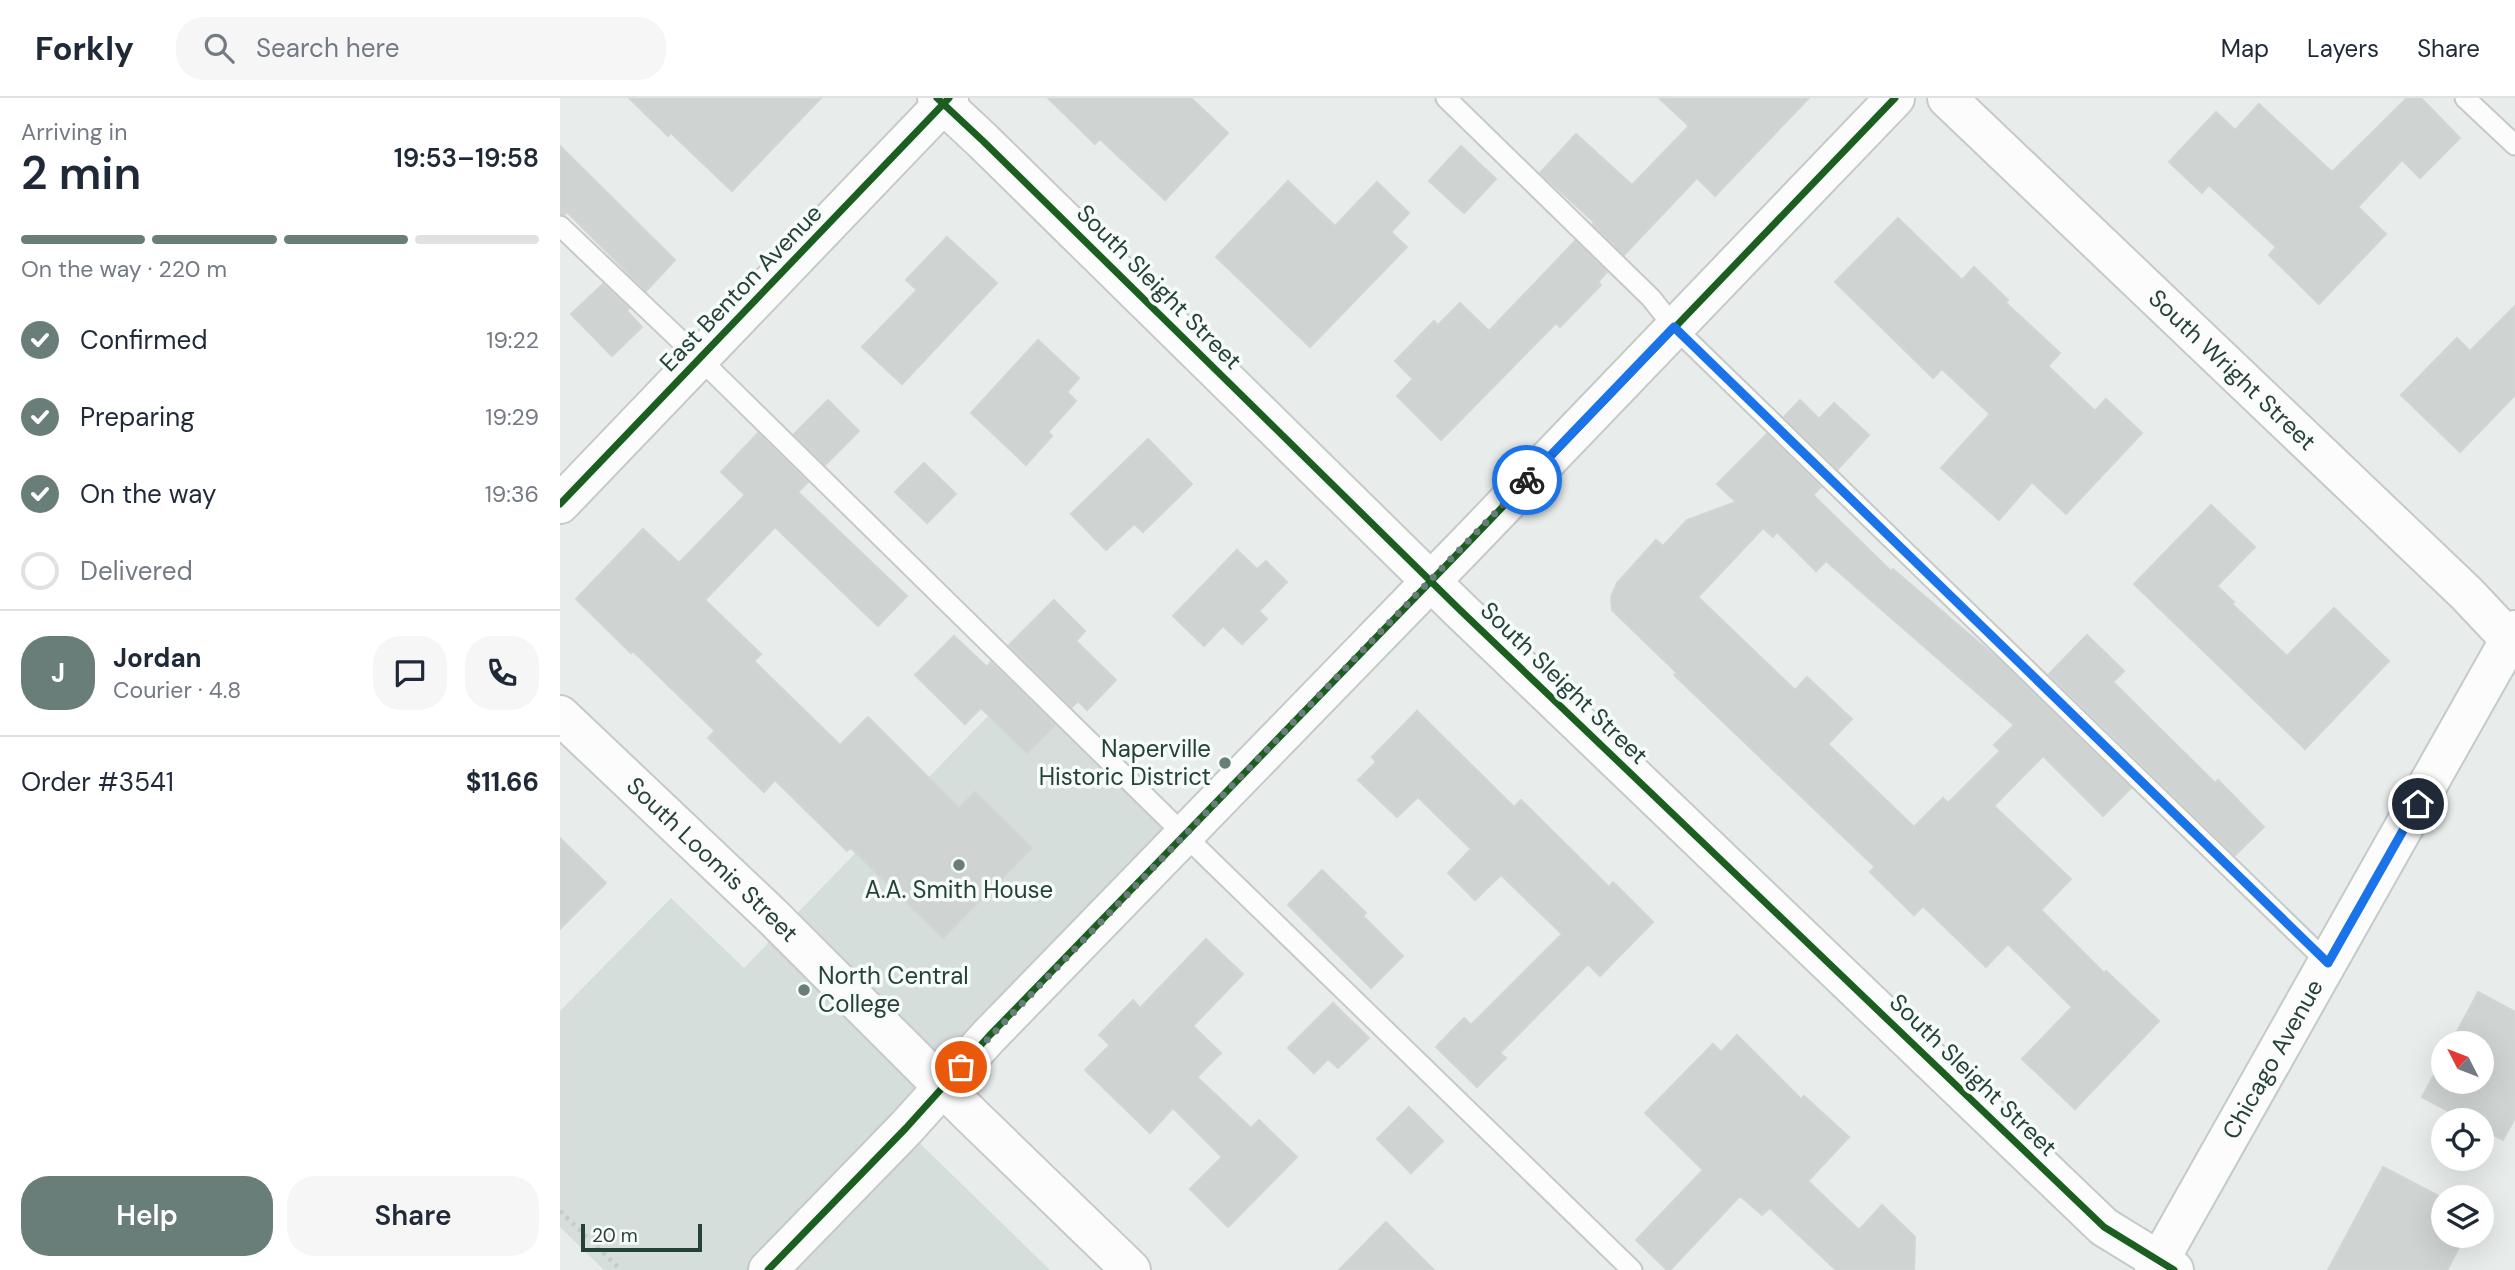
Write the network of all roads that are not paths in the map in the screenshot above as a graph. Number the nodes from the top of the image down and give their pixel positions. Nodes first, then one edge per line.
1 (1446, 98) edge
2 (1895, 98) edge
3 (1947, 98) edge
4 (2465, 98) edge
5 (943, 100) edge
6 (2515, 145) edge
7 (560, 226) edge
8 (1674, 327) junction
9 (700, 359) junction
10 (560, 504) edge
11 (1430, 581) junction
12 (2513, 638) edge
13 (560, 715) edge
14 (1185, 833) junction
15 (2328, 963) junction
16 (943, 1087) junction
17 (2162, 1267) edge
18 (768, 1270) edge
19 (1131, 1270) edge
20 (1632, 1270) edge

1 - 8 lane
2 - 8 street
3 - 12 street, South Wright Street
4 - 6 lane
5 - 9 street, East Benton Avenue
5 - 11 street, South Sleight Street
7 - 9 lane
8 - 11 street
8 - 15 lane
9 - 10 street, East Benton Avenue
9 - 14 lane
11 - 14 street
11 - 17 street, South Sleight Street
12 - 15 street, Chicago Avenue
13 - 16 street, South Loomis Street
14 - 16 street
14 - 20 lane
15 - 17 street, Chicago Avenue
16 - 18 street
16 - 19 street, South Loomis Street

